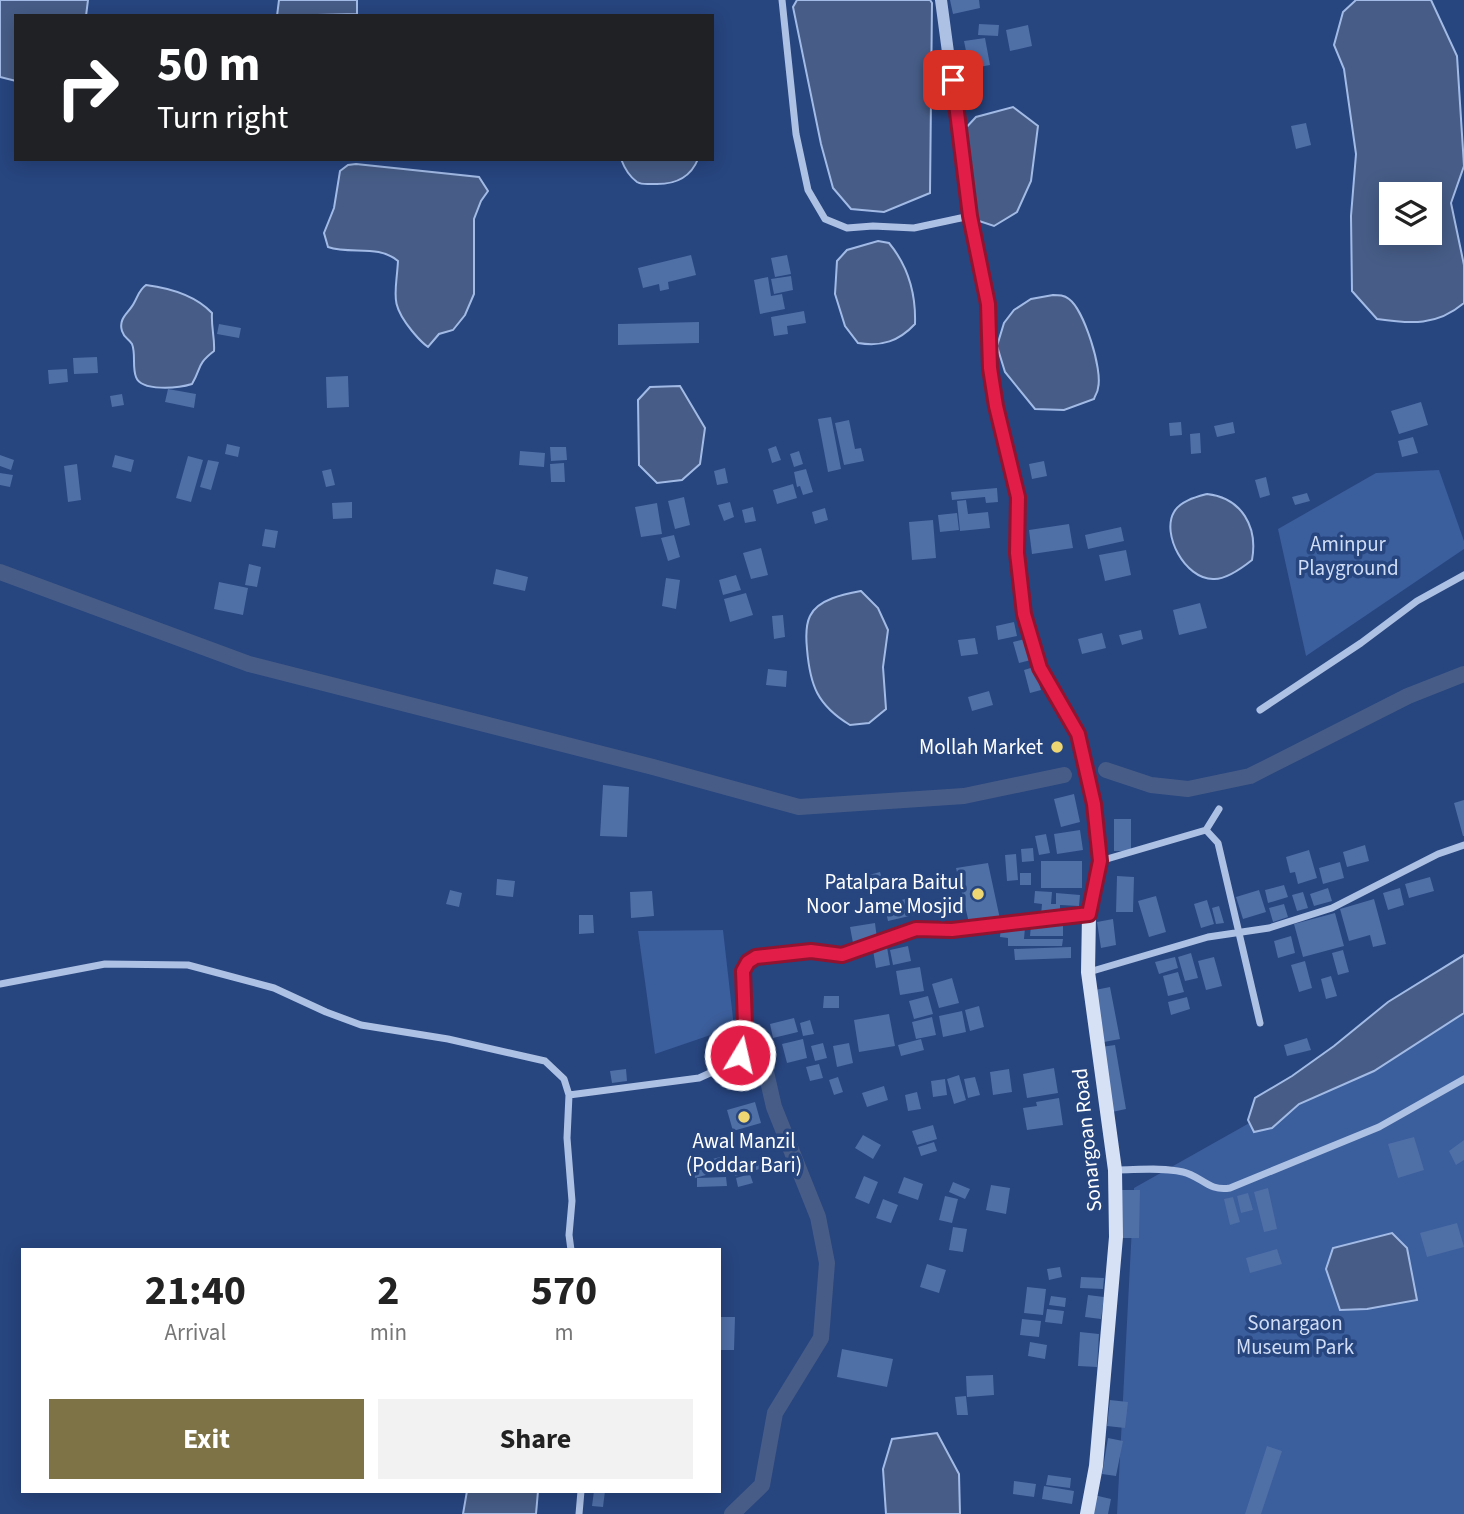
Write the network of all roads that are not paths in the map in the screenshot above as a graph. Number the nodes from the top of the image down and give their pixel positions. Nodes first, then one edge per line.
1 (782, 0) edge
2 (941, 0) edge
3 (970, 216) junction
4 (1464, 575) edge
5 (1260, 710) dead end
6 (1094, 804) joint
7 (1219, 808) dead end
8 (1206, 830) junction
9 (1464, 845) edge
10 (1100, 861) junction
11 (1089, 914) junction
12 (1237, 931) junction
13 (1088, 972) junction
14 (0, 984) edge
15 (1260, 1023) dead end
16 (1464, 1079) edge
17 (569, 1095) junction
18 (1115, 1170) junction
19 (571, 1248) edge
20 (581, 1493) edge
21 (579, 1514) edge
22 (1087, 1514) edge

1 - 3 street
2 - 3 street
3 - 6 street
4 - 5 street
6 - 10 main road, Sonargoan Road
7 - 8 street
8 - 10 street
8 - 12 street
9 - 12 street
10 - 11 main road, Sonargoan Road
11 - 13 main road, Sonargoan Road
11 - 17 street
12 - 13 street
12 - 15 street
13 - 18 main road, Sonargoan Road
14 - 17 street
16 - 18 street
17 - 19 street
18 - 22 main road, Sonargoan Road
20 - 21 street

